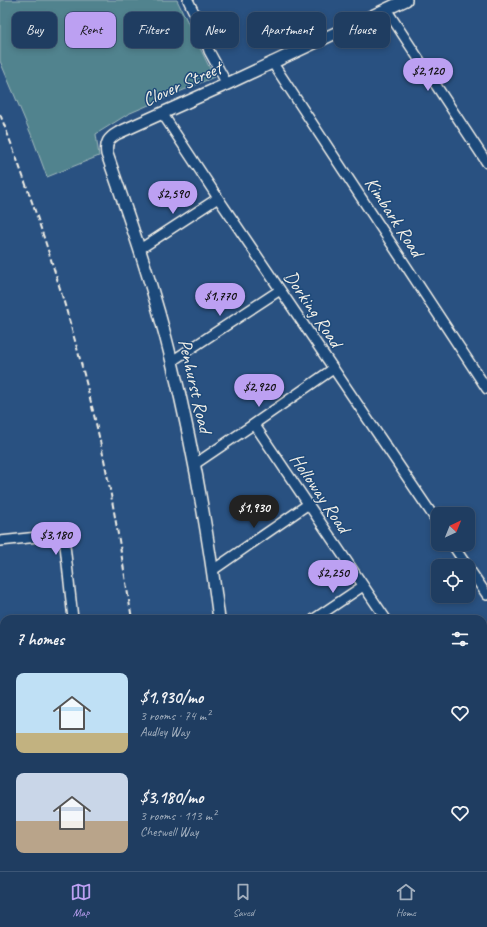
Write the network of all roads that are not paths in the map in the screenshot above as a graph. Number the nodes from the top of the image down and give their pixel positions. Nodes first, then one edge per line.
1 (188, 0) edge
2 (406, 0) edge
3 (386, 9) junction
4 (272, 62) junction
5 (226, 84) junction
6 (162, 113) junction
7 (107, 143) joint
8 (487, 163) edge
9 (218, 198) junction
10 (140, 249) junction
11 (280, 290) junction
12 (172, 361) junction
13 (333, 369) junction
14 (487, 389) edge
15 (254, 424) junction
16 (195, 464) junction
17 (307, 505) junction
18 (431, 513) edge
19 (0, 541) edge
20 (212, 570) junction
21 (475, 578) edge
22 (363, 586) junction
23 (487, 596) edge
24 (72, 615) edge
25 (218, 615) edge
26 (320, 615) edge
27 (383, 615) edge

1 - 5 street
2 - 3 street, Clover Street
3 - 4 street, Clover Street
3 - 8 street
4 - 5 street, Clover Street
4 - 14 street, Kimbark Road
5 - 6 street, Clover Street
6 - 7 street, Clover Street
6 - 9 street, Dorking Road
7 - 10 street, Penhurst Road
9 - 10 street
9 - 11 street, Dorking Road
10 - 12 street, Penhurst Road
11 - 12 street
11 - 13 street, Dorking Road
12 - 16 street, Penhurst Road
13 - 15 street
13 - 18 street, Dorking Road
15 - 16 street
15 - 17 street, Holloway Road
16 - 20 street, Penhurst Road
17 - 20 street
17 - 22 street, Holloway Road
19 - 24 street
20 - 25 street, Penhurst Road
21 - 23 street
22 - 26 street
22 - 27 street, Holloway Road

